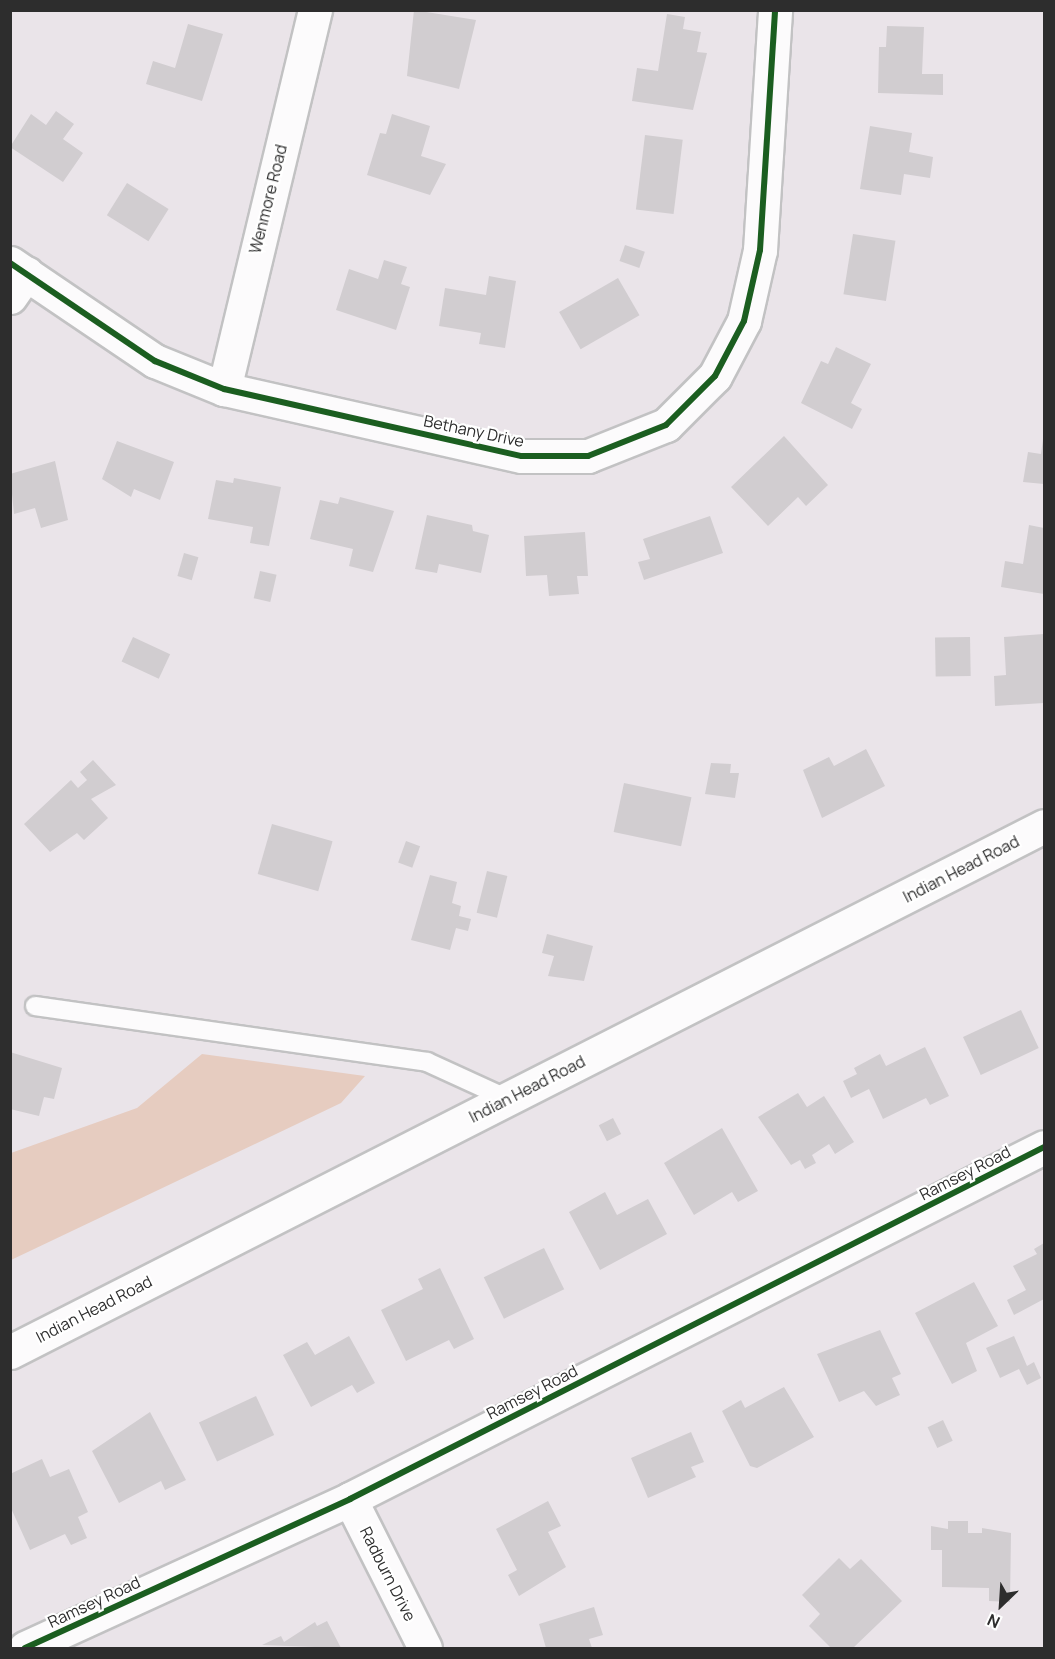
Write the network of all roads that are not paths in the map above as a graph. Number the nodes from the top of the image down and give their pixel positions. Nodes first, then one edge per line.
1 (315, 10) edge
2 (775, 10) edge
3 (16, 278) edge
4 (224, 389) junction
5 (1044, 826) edge
6 (35, 1006) dead end
7 (508, 1099) junction
8 (1044, 1148) edge
9 (10, 1352) edge
10 (350, 1499) junction
11 (25, 1648) edge
12 (425, 1648) edge

1 - 4 street, Wenmore Road
2 - 4 street, Bethany Drive
3 - 4 street, Bethany Drive
5 - 7 street, Indian Head Road
6 - 7 lane
7 - 9 street, Indian Head Road
8 - 10 street, Ramsey Road
10 - 11 street, Ramsey Road
10 - 12 street, Radburn Drive

